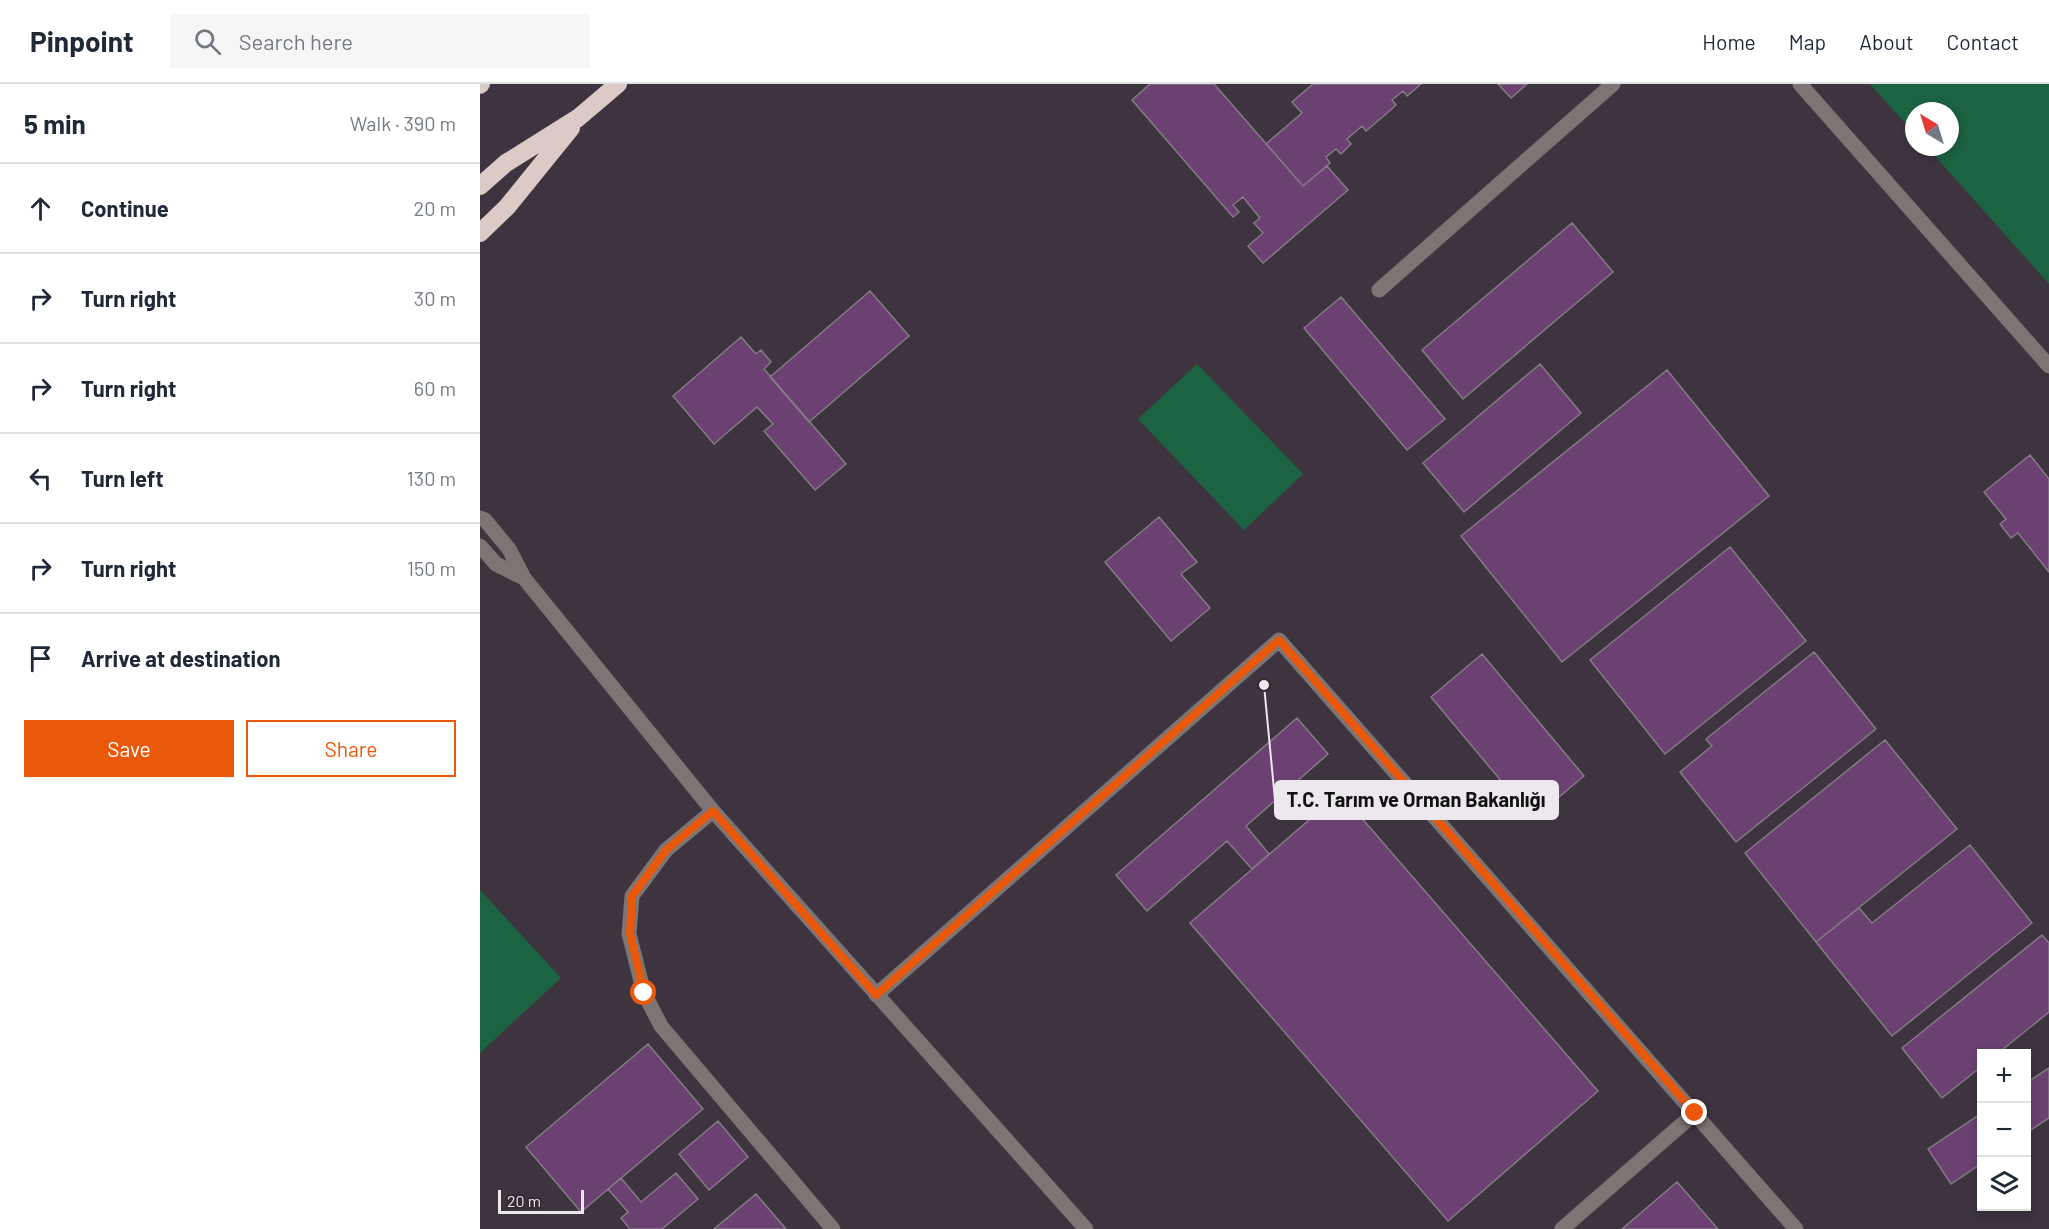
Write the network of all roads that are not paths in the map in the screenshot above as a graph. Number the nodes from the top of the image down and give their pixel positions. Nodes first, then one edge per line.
1 (618, 84) edge
2 (1612, 84) edge
3 (1800, 84) edge
4 (578, 118) junction
5 (480, 186) edge
6 (480, 233) edge
7 (1379, 290) dead end
8 (2049, 366) edge
9 (480, 518) edge
10 (480, 546) edge
11 (524, 578) junction
12 (713, 811) junction
13 (876, 995) junction
14 (1695, 1113) junction
15 (832, 1229) edge
16 (1086, 1229) edge
17 (1562, 1229) edge
18 (1796, 1229) edge

1 - 4 highway
2 - 7 street
3 - 8 street
4 - 5 highway
4 - 6 highway
9 - 11 street
10 - 11 street
11 - 12 street
12 - 13 street
12 - 15 street
13 - 14 street
13 - 16 street
14 - 17 street
14 - 18 street

